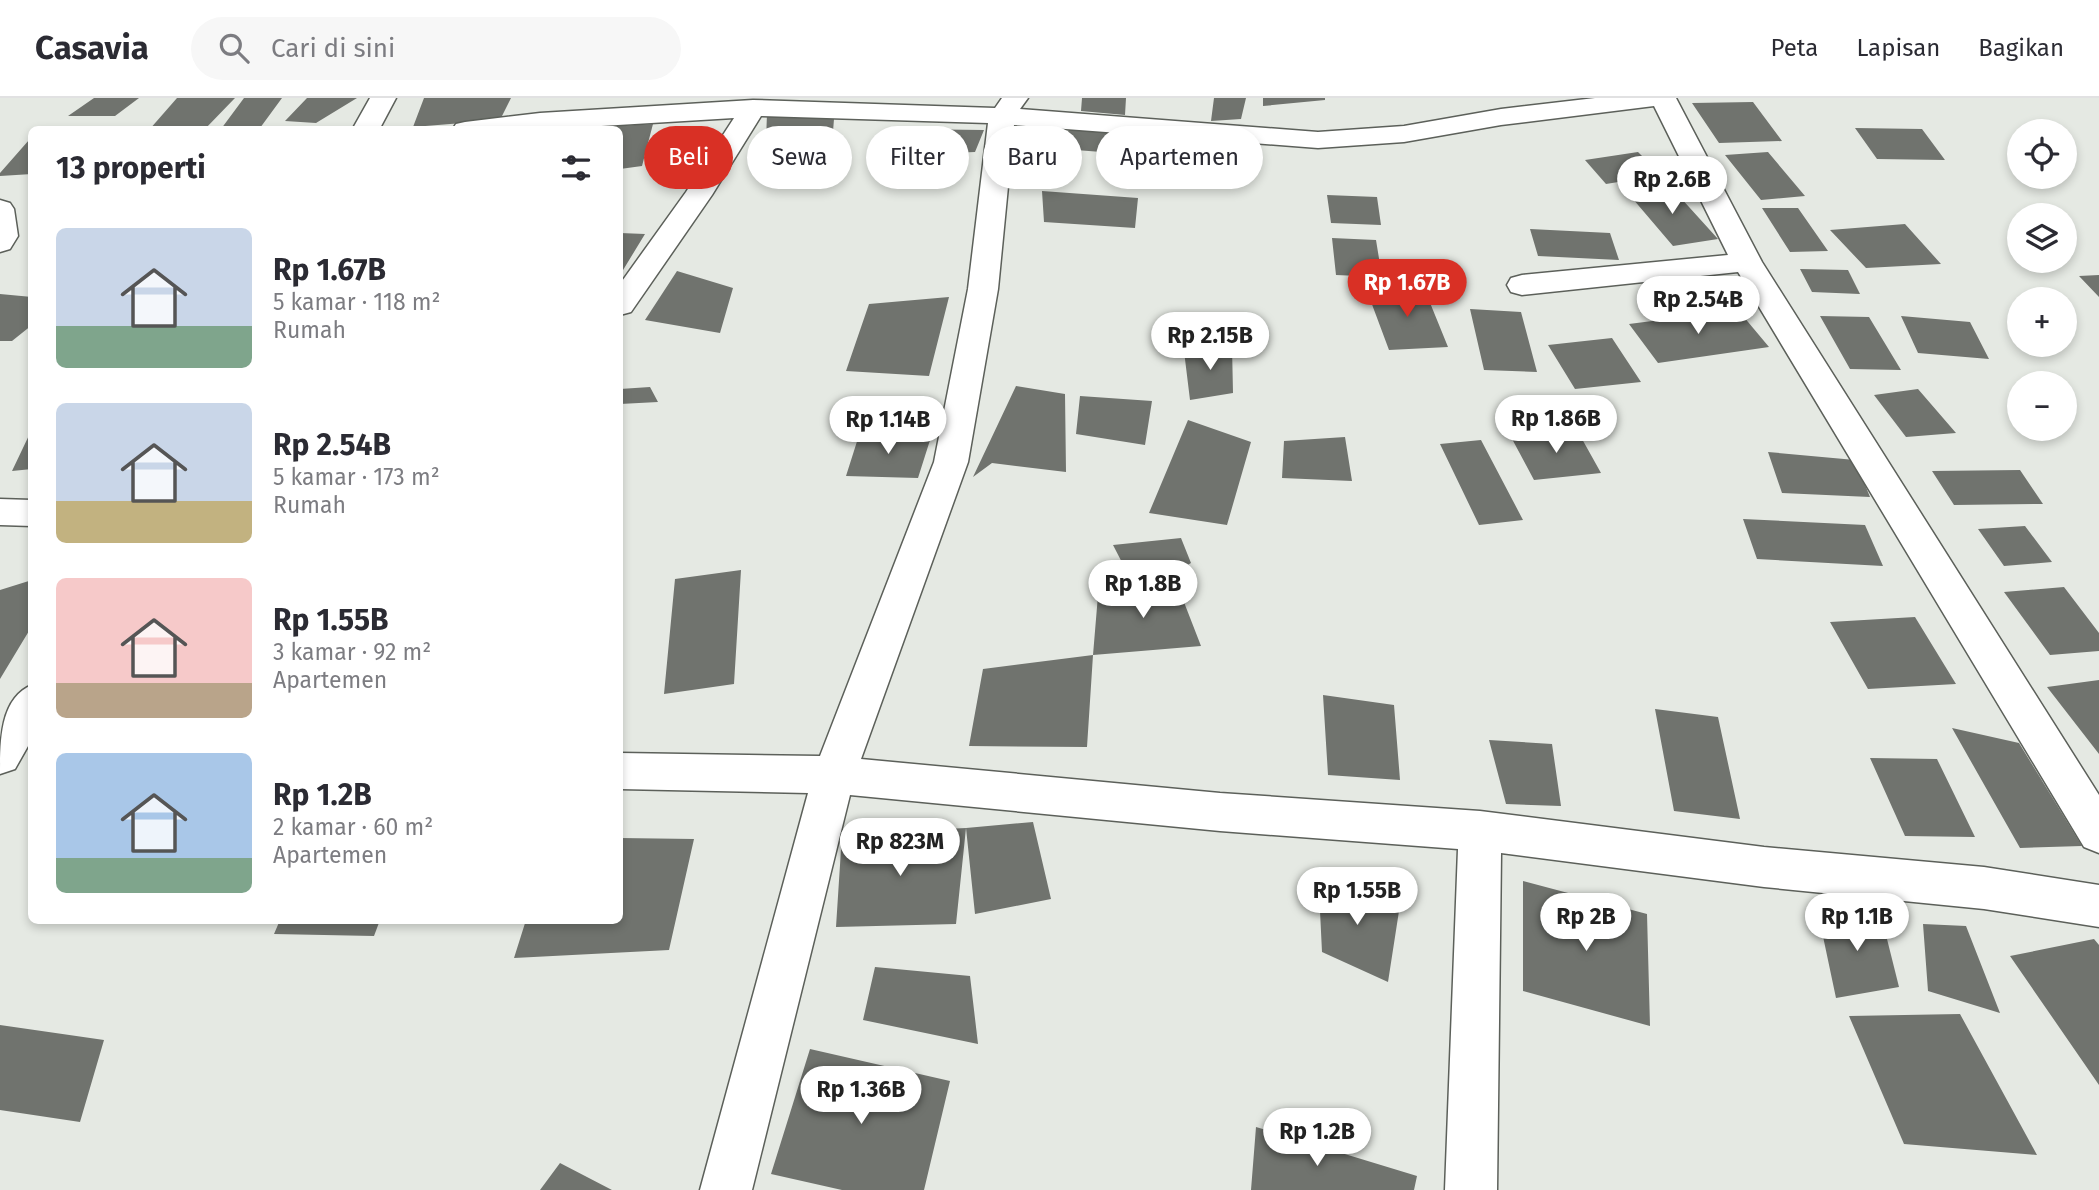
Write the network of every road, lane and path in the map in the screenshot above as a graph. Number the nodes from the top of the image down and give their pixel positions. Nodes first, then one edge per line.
1 (383, 98) edge
2 (1662, 98) edge
3 (1009, 107) edge
4 (753, 108) junction
5 (367, 126) edge
6 (498, 126) edge
7 (0, 209) edge
8 (0, 243) edge
9 (1747, 262) junction
10 (1522, 285) dead end
11 (623, 301) edge
12 (0, 512) edge
13 (28, 513) edge
14 (28, 709) edge
15 (0, 758) edge
16 (28, 762) edge
17 (623, 771) edge
18 (834, 775) junction
19 (1480, 831) junction
20 (2099, 833) edge
21 (2099, 906) edge
22 (726, 1190) edge
23 (1471, 1190) edge

1 - 5 street
2 - 3 street
2 - 9 street
3 - 4 street
3 - 18 street
4 - 6 street
4 - 11 street
7 - 8 street
9 - 10 street
9 - 20 street
12 - 13 street
14 - 15 street
15 - 16 street
17 - 18 street
18 - 19 street
18 - 22 street
19 - 21 street
19 - 23 street

